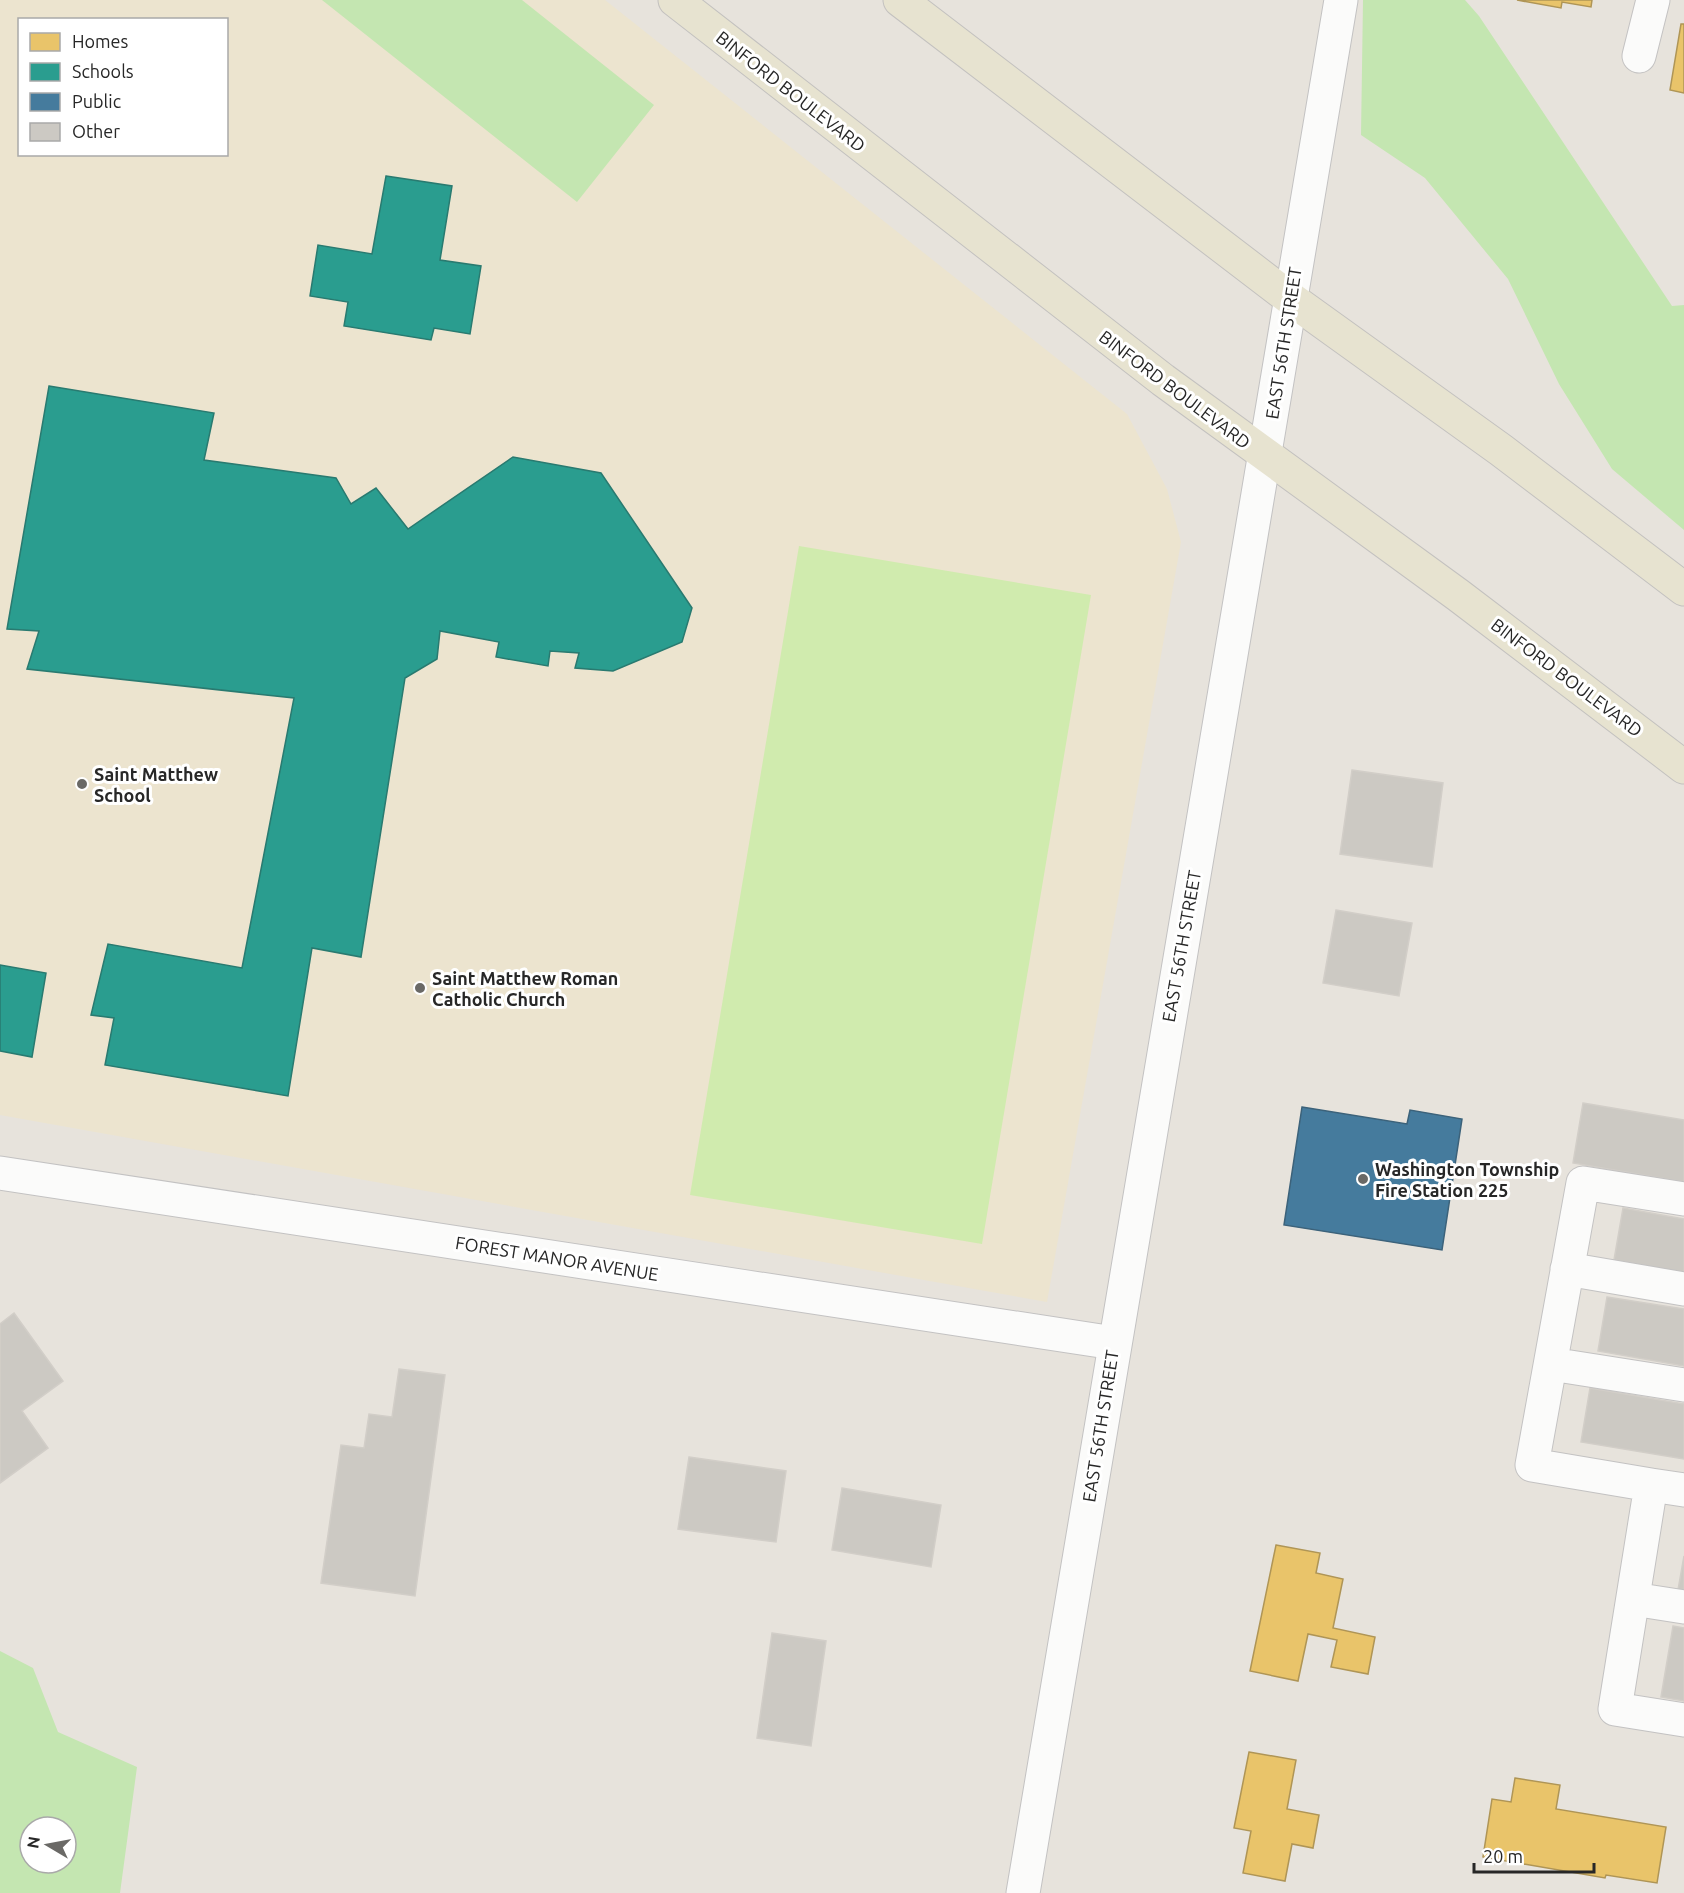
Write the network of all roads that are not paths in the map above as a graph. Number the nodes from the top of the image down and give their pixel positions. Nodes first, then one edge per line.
1 (675, 0) edge
2 (900, 0) edge
3 (1341, 0) edge
4 (1653, 0) edge
5 (1640, 56) dead end
6 (1291, 299) junction
7 (1264, 456) junction
8 (1684, 589) edge
9 (1684, 767) edge
10 (0, 1173) edge
11 (1684, 1199) edge
12 (1568, 1269) junction
13 (1684, 1288) edge
14 (1114, 1343) junction
15 (1551, 1364) junction
16 (1684, 1385) edge
17 (1651, 1485) junction
18 (1684, 1490) edge
19 (1633, 1599) junction
20 (1684, 1607) edge
21 (1684, 1720) edge
22 (1023, 1893) edge

1 - 7 main road, BINFORD BOULEVARD
2 - 6 main road
3 - 6 street, EAST 56TH STREET
4 - 5 street
6 - 7 street, EAST 56TH STREET
6 - 8 main road
7 - 9 main road, BINFORD BOULEVARD
7 - 14 street, EAST 56TH STREET
10 - 14 street, FOREST MANOR AVENUE
11 - 12 street
12 - 13 street
12 - 15 street
14 - 22 street, EAST 56TH STREET
15 - 16 street
15 - 17 street
17 - 18 street
17 - 19 street
19 - 20 street
19 - 21 street

